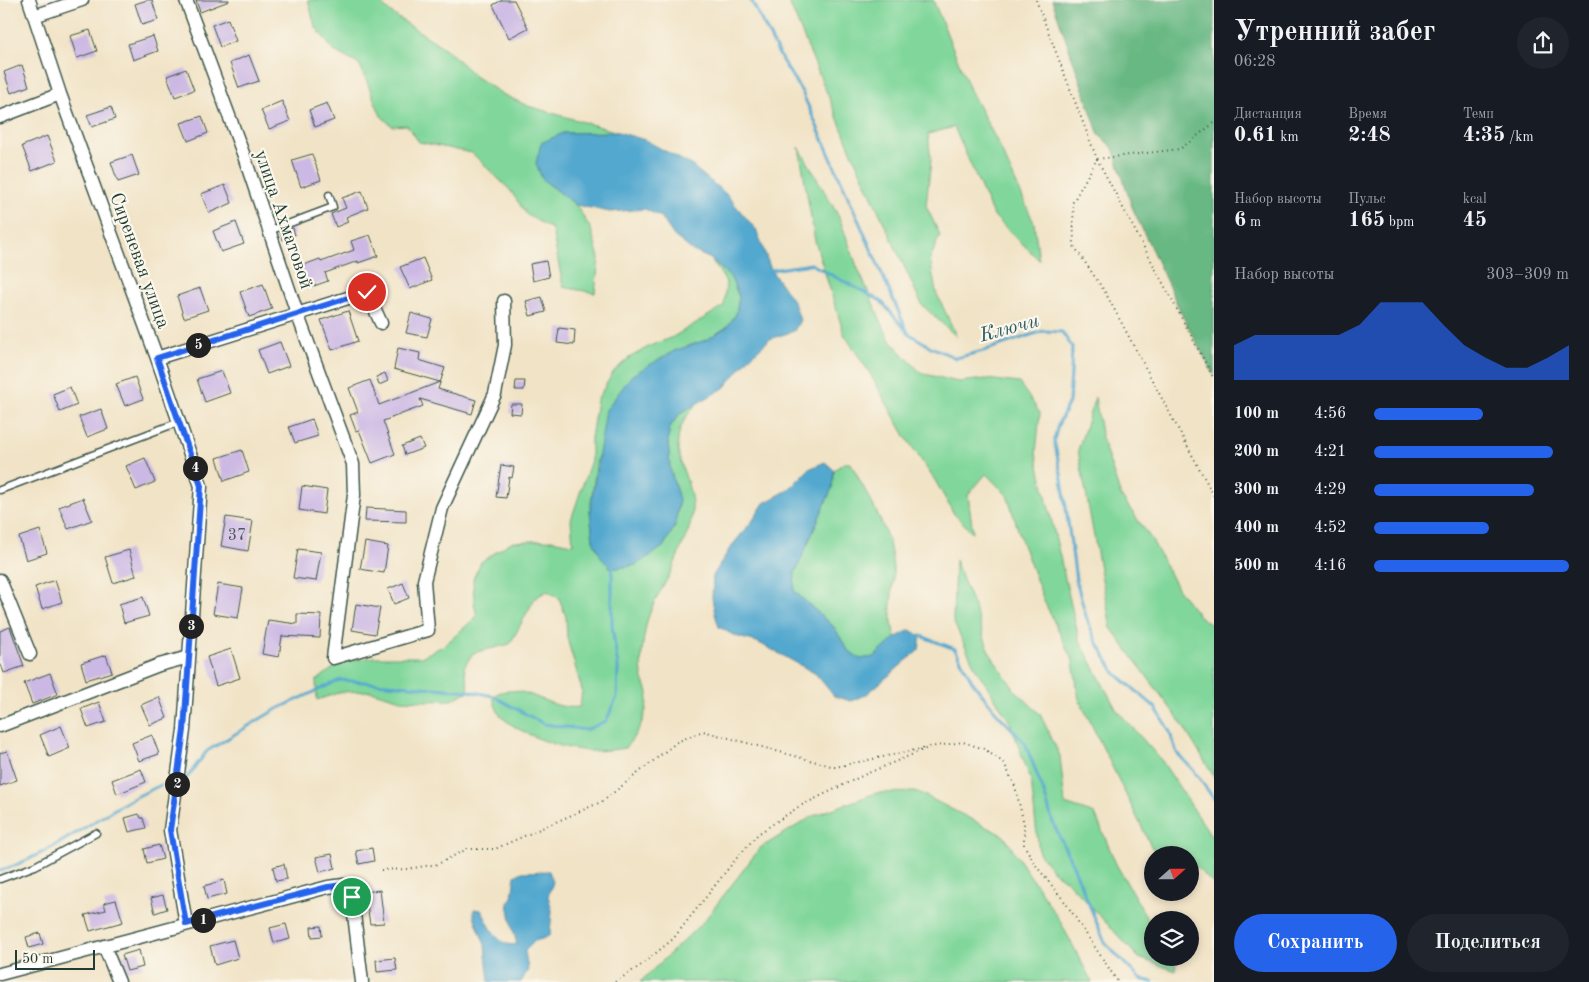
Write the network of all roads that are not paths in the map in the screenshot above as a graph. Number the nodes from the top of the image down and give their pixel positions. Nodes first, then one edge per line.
1 (29, 0) edge
2 (82, 0) edge
3 (186, 0) edge
4 (34, 16) junction
5 (60, 94) junction
6 (0, 117) edge
7 (329, 195) dead end
8 (269, 231) junction
9 (504, 301) dead end
10 (297, 313) junction
11 (381, 323) dead end
12 (157, 358) junction
13 (179, 422) junction
14 (0, 490) edge
15 (0, 580) edge
16 (30, 654) dead end
17 (189, 657) junction
18 (0, 726) edge
19 (96, 833) dead end
20 (0, 879) edge
21 (186, 924) junction
22 (104, 946) junction
23 (0, 974) edge
24 (119, 982) edge
25 (362, 982) edge

1 - 4 street, Сиреневая улица
2 - 4 street
3 - 8 street, улица Ахматовой
4 - 5 street, Сиреневая улица
5 - 6 street
5 - 12 street, Сиреневая улица
7 - 8 lane
8 - 10 street, улица Ахматовой
9 - 10 street, улица Ахматовой
10 - 11 street
10 - 12 street
12 - 13 street, Сиреневая улица
13 - 14 lane
13 - 17 street, Сиреневая улица
15 - 16 street
17 - 18 street
17 - 21 street, Сиреневая улица
19 - 20 lane
21 - 22 street
21 - 25 street
22 - 23 street
22 - 24 street

